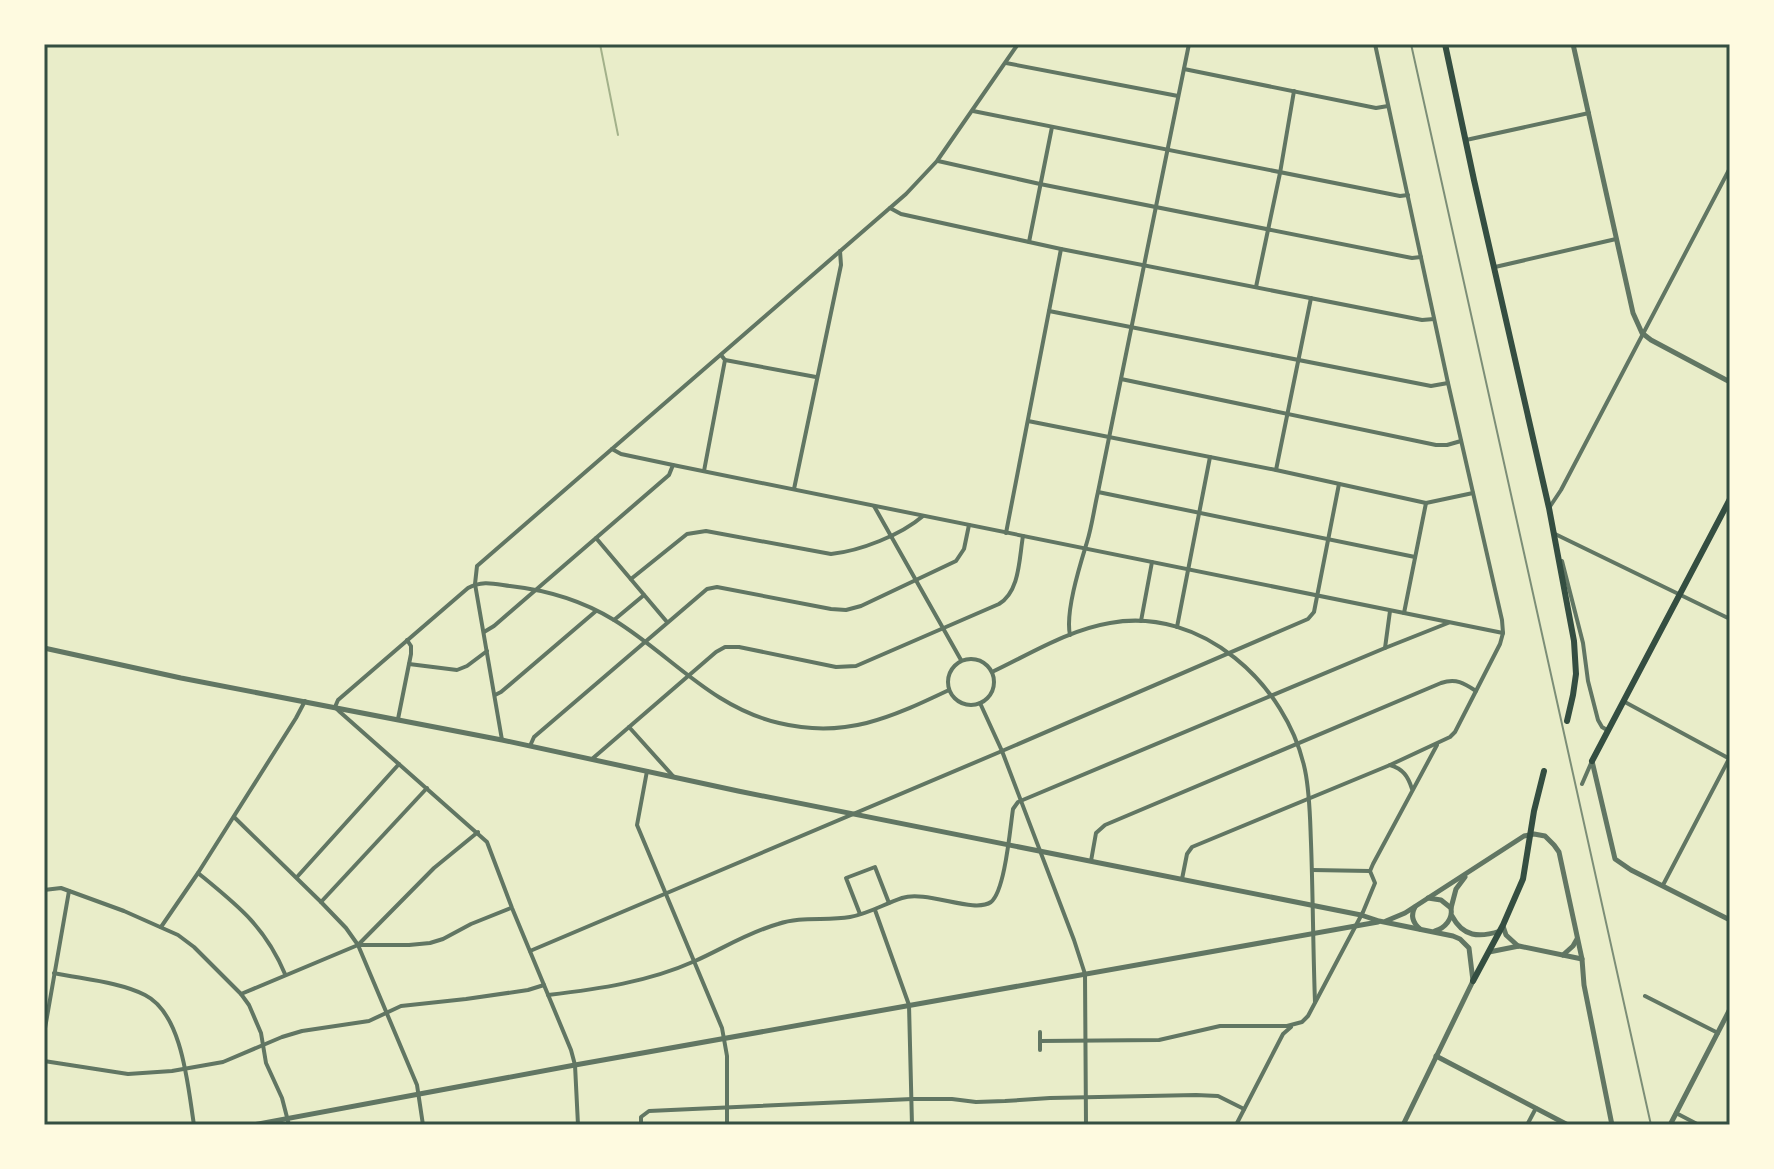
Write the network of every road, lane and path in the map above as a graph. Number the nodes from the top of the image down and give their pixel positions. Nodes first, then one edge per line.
1 (1018, 44) edge
2 (1189, 44) edge
3 (1375, 44) edge
4 (1445, 44) edge
5 (1573, 44) edge
6 (1006, 63) junction
7 (1184, 69) junction
8 (1294, 91) junction
9 (1178, 96) junction
10 (1388, 106) junction
11 (973, 111) junction
12 (1589, 113) junction
13 (1052, 127) junction
14 (1466, 140) junction
15 (1167, 150) junction
16 (937, 161) junction
17 (1730, 168) edge
18 (1280, 173) junction
19 (1040, 184) junction
20 (1408, 195) junction
21 (1155, 207) junction
22 (890, 208) junction
23 (1268, 230) junction
24 (1616, 239) junction
25 (1029, 242) junction
26 (1061, 249) junction
27 (840, 251) junction
28 (1421, 257) junction
29 (1143, 265) junction
30 (1495, 267) junction
31 (1256, 287) junction
32 (1311, 298) junction
33 (1049, 311) junction
34 (1434, 319) junction
35 (1132, 326) junction
36 (1642, 333) junction
37 (721, 355) junction
38 (725, 360) junction
39 (1299, 360) junction
40 (816, 377) junction
41 (1121, 379) junction
42 (1730, 382) edge
43 (1448, 383) junction
44 (1288, 413) junction
45 (1028, 421) junction
46 (1109, 437) junction
47 (1461, 441) junction
48 (612, 449) junction
49 (1210, 457) junction
50 (673, 465) junction
51 (1276, 470) junction
52 (704, 471) junction
53 (1339, 484) junction
54 (794, 489) junction
55 (1098, 492) junction
56 (1473, 493) junction
57 (1730, 499) edge
58 (1426, 503) junction
59 (874, 506) junction
60 (1549, 508) junction
61 (1199, 513) junction
62 (923, 516) junction
63 (969, 525) junction
64 (1006, 533) junction
65 (1553, 533) junction
66 (890, 535) junction
67 (1023, 536) junction
68 (596, 538) junction
69 (1329, 539) junction
70 (1555, 543) junction
71 (1084, 548) junction
72 (1415, 557) junction
73 (1152, 562) junction
74 (1189, 569) junction
75 (631, 579) junction
76 (917, 581) junction
77 (475, 584) junction
78 (536, 589) junction
79 (1680, 594) junction
80 (644, 595) junction
81 (1318, 596) junction
82 (596, 611) junction
83 (1390, 611) junction
84 (1404, 613) junction
85 (1730, 619) edge
86 (614, 620) junction
87 (1141, 621) junction
88 (667, 622) junction
89 (1448, 623) junction
90 (1177, 627) junction
91 (944, 629) junction
92 (484, 632) junction
93 (1503, 633) junction
94 (1070, 635) junction
95 (407, 640) junction
96 (644, 642) junction
97 (44, 648) edge
98 (1385, 648) junction
99 (487, 651) junction
100 (1229, 653) junction
101 (961, 660) junction
102 (409, 664) junction
103 (992, 672) junction
104 (688, 676) junction
105 (949, 690) junction
106 (1476, 691) junction
107 (495, 695) junction
108 (1271, 696) junction
109 (305, 701) junction
110 (1623, 701) junction
111 (980, 703) junction
112 (335, 707) junction
113 (398, 719) junction
114 (1567, 721) dead end
115 (629, 727) junction
116 (1607, 730) junction
117 (502, 740) junction
118 (1297, 744) junction
119 (1437, 745) junction
120 (530, 746) junction
121 (1002, 751) junction
122 (1730, 758) edge
123 (591, 760) junction
124 (1592, 761) junction
125 (399, 764) junction
126 (1390, 765) junction
127 (647, 771) junction
128 (1544, 771) dead end
129 (673, 776) junction
130 (1582, 784) dead end
131 (427, 788) junction
132 (1412, 792) junction
133 (1309, 798) junction
134 (1021, 801) junction
135 (853, 814) junction
136 (234, 817) junction
137 (478, 832) junction
138 (1007, 845) junction
139 (1040, 852) junction
140 (1091, 861) junction
141 (1312, 870) junction
142 (1470, 870) junction
143 (1370, 871) junction
144 (198, 873) junction
145 (297, 877) junction
146 (1182, 879) junction
147 (1663, 885) junction
148 (44, 890) edge
149 (69, 891) junction
150 (666, 893) junction
151 (1428, 898) junction
152 (321, 902) junction
153 (889, 903) junction
154 (1415, 906) junction
155 (1313, 907) junction
156 (512, 908) junction
157 (875, 909) junction
158 (1451, 912) junction
159 (860, 915) junction
160 (1361, 915) junction
161 (1730, 920) edge
162 (1382, 922) junction
163 (1354, 926) junction
164 (161, 927) junction
165 (1501, 928) junction
166 (1420, 929) junction
167 (1434, 932) junction
168 (1314, 933) junction
169 (1577, 934) junction
170 (358, 945) junction
171 (1519, 946) junction
172 (530, 951) junction
173 (1489, 952) junction
174 (1563, 955) junction
175 (1582, 959) junction
176 (694, 962) junction
177 (54, 973) junction
178 (285, 974) junction
179 (1085, 974) junction
180 (1473, 981) junction
181 (544, 985) junction
182 (47, 994) edge
183 (241, 994) junction
184 (548, 995) junction
185 (1645, 996) dead end
186 (1315, 1002) junction
187 (909, 1005) junction
188 (386, 1013) junction
189 (1729, 1013) edge
190 (1293, 1025) junction
191 (1040, 1032) dead end
192 (1718, 1033) junction
193 (44, 1034) edge
194 (725, 1038) junction
195 (1040, 1041) junction
196 (1086, 1041) junction
197 (263, 1046) junction
198 (1040, 1050) dead end
199 (1436, 1056) junction
200 (44, 1061) edge
201 (575, 1065) junction
202 (184, 1069) junction
203 (419, 1094) junction
204 (1085, 1097) junction
205 (912, 1099) junction
206 (1536, 1108) junction
207 (727, 1109) junction
208 (1244, 1109) junction
209 (1676, 1113) junction
210 (288, 1121) edge
211 (641, 1123) edge
212 (194, 1125) edge
213 (253, 1125) edge
214 (423, 1125) edge
215 (578, 1125) edge
216 (727, 1125) edge
217 (912, 1125) edge
218 (1086, 1125) edge
219 (1236, 1125) edge
220 (1403, 1125) edge
221 (1527, 1125) edge
222 (1568, 1125) edge
223 (1612, 1125) edge
224 (1670, 1125) edge
225 (1699, 1125) edge

1 - 6 street
2 - 7 street
3 - 10 street
4 - 14 main road
5 - 12 street
6 - 9 street
6 - 11 street
7 - 8 street
7 - 9 street
8 - 10 street
8 - 18 street
9 - 15 street
10 - 20 street
11 - 13 street
11 - 16 street
12 - 14 street
12 - 24 street
13 - 15 street
13 - 19 street
14 - 30 main road
15 - 18 street
15 - 21 street
16 - 19 street
16 - 22 street
17 - 36 street
18 - 20 street
18 - 23 street
19 - 21 street
19 - 25 street
20 - 28 street
21 - 23 street
21 - 29 street
22 - 25 street
22 - 27 street
23 - 28 street
23 - 31 street
24 - 30 street
24 - 36 street
25 - 26 street
26 - 29 street
26 - 33 street
27 - 37 street
27 - 40 street
28 - 34 street
29 - 31 street
29 - 35 street
30 - 60 main road
31 - 32 street
32 - 34 street
32 - 39 street
33 - 35 street
33 - 45 street
34 - 43 street
35 - 39 street
35 - 41 street
36 - 42 street
36 - 60 street
37 - 38 street
37 - 48 street
38 - 40 street
38 - 52 street
39 - 43 street
39 - 44 street
40 - 54 street
41 - 44 street
41 - 46 street
43 - 47 street
44 - 47 street
44 - 51 street
45 - 46 street
45 - 64 street
46 - 49 street
46 - 55 street
47 - 56 street
48 - 50 street
48 - 77 street
49 - 51 street
49 - 61 street
50 - 52 street
50 - 68 street
51 - 53 street
52 - 54 street
53 - 58 street
53 - 69 street
54 - 59 street
55 - 61 street
55 - 71 street
56 - 58 street
56 - 93 street
57 - 79 main road
58 - 72 street
59 - 62 street
59 - 66 street
60 - 65 main road
61 - 69 street
61 - 74 street
62 - 63 street
62 - 66 street
63 - 64 street
63 - 76 street
64 - 67 street
65 - 70 main road
65 - 79 street
66 - 75 street
66 - 76 street
67 - 71 street
67 - 91 street
68 - 75 street
68 - 78 street
69 - 72 street
69 - 81 street
70 - 114 main road
70 - 116 street
71 - 73 street
71 - 94 street
72 - 84 street
73 - 74 street
73 - 87 street
74 - 81 street
74 - 90 street
75 - 80 street
76 - 88 street
76 - 91 street
77 - 78 street
77 - 92 street
77 - 95 street
78 - 82 street
78 - 92 street
79 - 85 street
79 - 110 main road
80 - 86 street
80 - 88 street
81 - 83 street
81 - 100 street
82 - 86 street
82 - 107 street
83 - 84 street
83 - 98 street
84 - 89 street
86 - 96 street
87 - 90 street
87 - 94 street
88 - 96 street
89 - 93 street
89 - 98 street
90 - 100 street
91 - 101 street
91 - 104 street
92 - 99 street
93 - 106 street
94 - 103 street
95 - 102 street
95 - 112 street
96 - 104 street
96 - 120 street
97 - 109 street
98 - 108 street
99 - 102 street
99 - 107 street
100 - 108 street
100 - 121 street
101 - 103 street
101 - 105 street
102 - 113 street
103 - 111 street
104 - 105 street
104 - 115 street
105 - 111 street
106 - 118 street
106 - 119 street
107 - 117 street
108 - 118 street
108 - 134 street
109 - 112 street
109 - 136 street
110 - 116 main road
110 - 122 street
111 - 121 street
112 - 113 street
112 - 125 street
113 - 117 street
115 - 123 street
115 - 129 street
116 - 124 main road
117 - 120 street
118 - 133 street
118 - 140 street
119 - 126 street
119 - 132 street
120 - 123 street
121 - 134 street
121 - 135 street
122 - 147 street
123 - 127 street
124 - 130 street
124 - 147 street
125 - 131 street
125 - 145 street
126 - 132 street
126 - 133 street
127 - 129 street
127 - 150 street
128 - 165 main road
129 - 135 street
131 - 137 street
131 - 152 street
132 - 143 street
133 - 141 street
133 - 146 street
134 - 138 street
134 - 139 street
135 - 138 street
135 - 150 street
136 - 144 street
136 - 145 street
137 - 156 street
137 - 170 street
138 - 139 street
138 - 153 street
139 - 140 street
139 - 179 street
140 - 146 street
141 - 143 street
141 - 155 street
142 - 151 street
142 - 158 street
142 - 169 street
143 - 160 street
144 - 164 street
144 - 178 street
145 - 152 street
146 - 155 street
147 - 161 street
148 - 149 street
149 - 164 street
149 - 177 street
150 - 172 street
150 - 176 street
151 - 154 street
151 - 158 street
152 - 170 street
153 - 157 street
153 - 159 street
154 - 162 street
154 - 166 street
155 - 160 street
155 - 168 street
156 - 170 street
156 - 172 street
157 - 159 street
157 - 187 street
158 - 165 street
158 - 167 street
159 - 176 street
160 - 162 street
160 - 163 street
162 - 163 street
162 - 166 street
163 - 168 street
163 - 186 street
164 - 183 street
165 - 171 street
165 - 173 main road
166 - 167 street
167 - 180 street
168 - 179 street
168 - 186 street
169 - 174 street
169 - 175 street
170 - 178 street
170 - 188 street
171 - 173 street
171 - 174 street
172 - 181 street
173 - 180 main road
174 - 175 street
175 - 223 street
176 - 184 street
176 - 194 street
177 - 182 street
177 - 202 street
178 - 183 street
179 - 187 street
179 - 196 street
180 - 199 street
181 - 184 street
181 - 188 street
182 - 193 street
183 - 197 street
184 - 201 street
185 - 192 street
186 - 190 street
187 - 194 street
187 - 205 street
188 - 197 street
188 - 203 street
189 - 192 street
190 - 196 street
190 - 208 street
191 - 195 street
192 - 209 street
194 - 201 street
194 - 207 street
195 - 196 street
195 - 198 street
196 - 204 street
197 - 202 street
197 - 210 street
199 - 206 street
199 - 220 street
200 - 202 street
201 - 203 street
201 - 215 street
202 - 212 street
203 - 210 street
203 - 214 street
204 - 205 street
204 - 208 street
204 - 218 street
205 - 207 street
205 - 217 street
206 - 221 street
206 - 222 street
207 - 211 street
207 - 216 street
208 - 219 street
209 - 224 street
209 - 225 street
210 - 213 street

